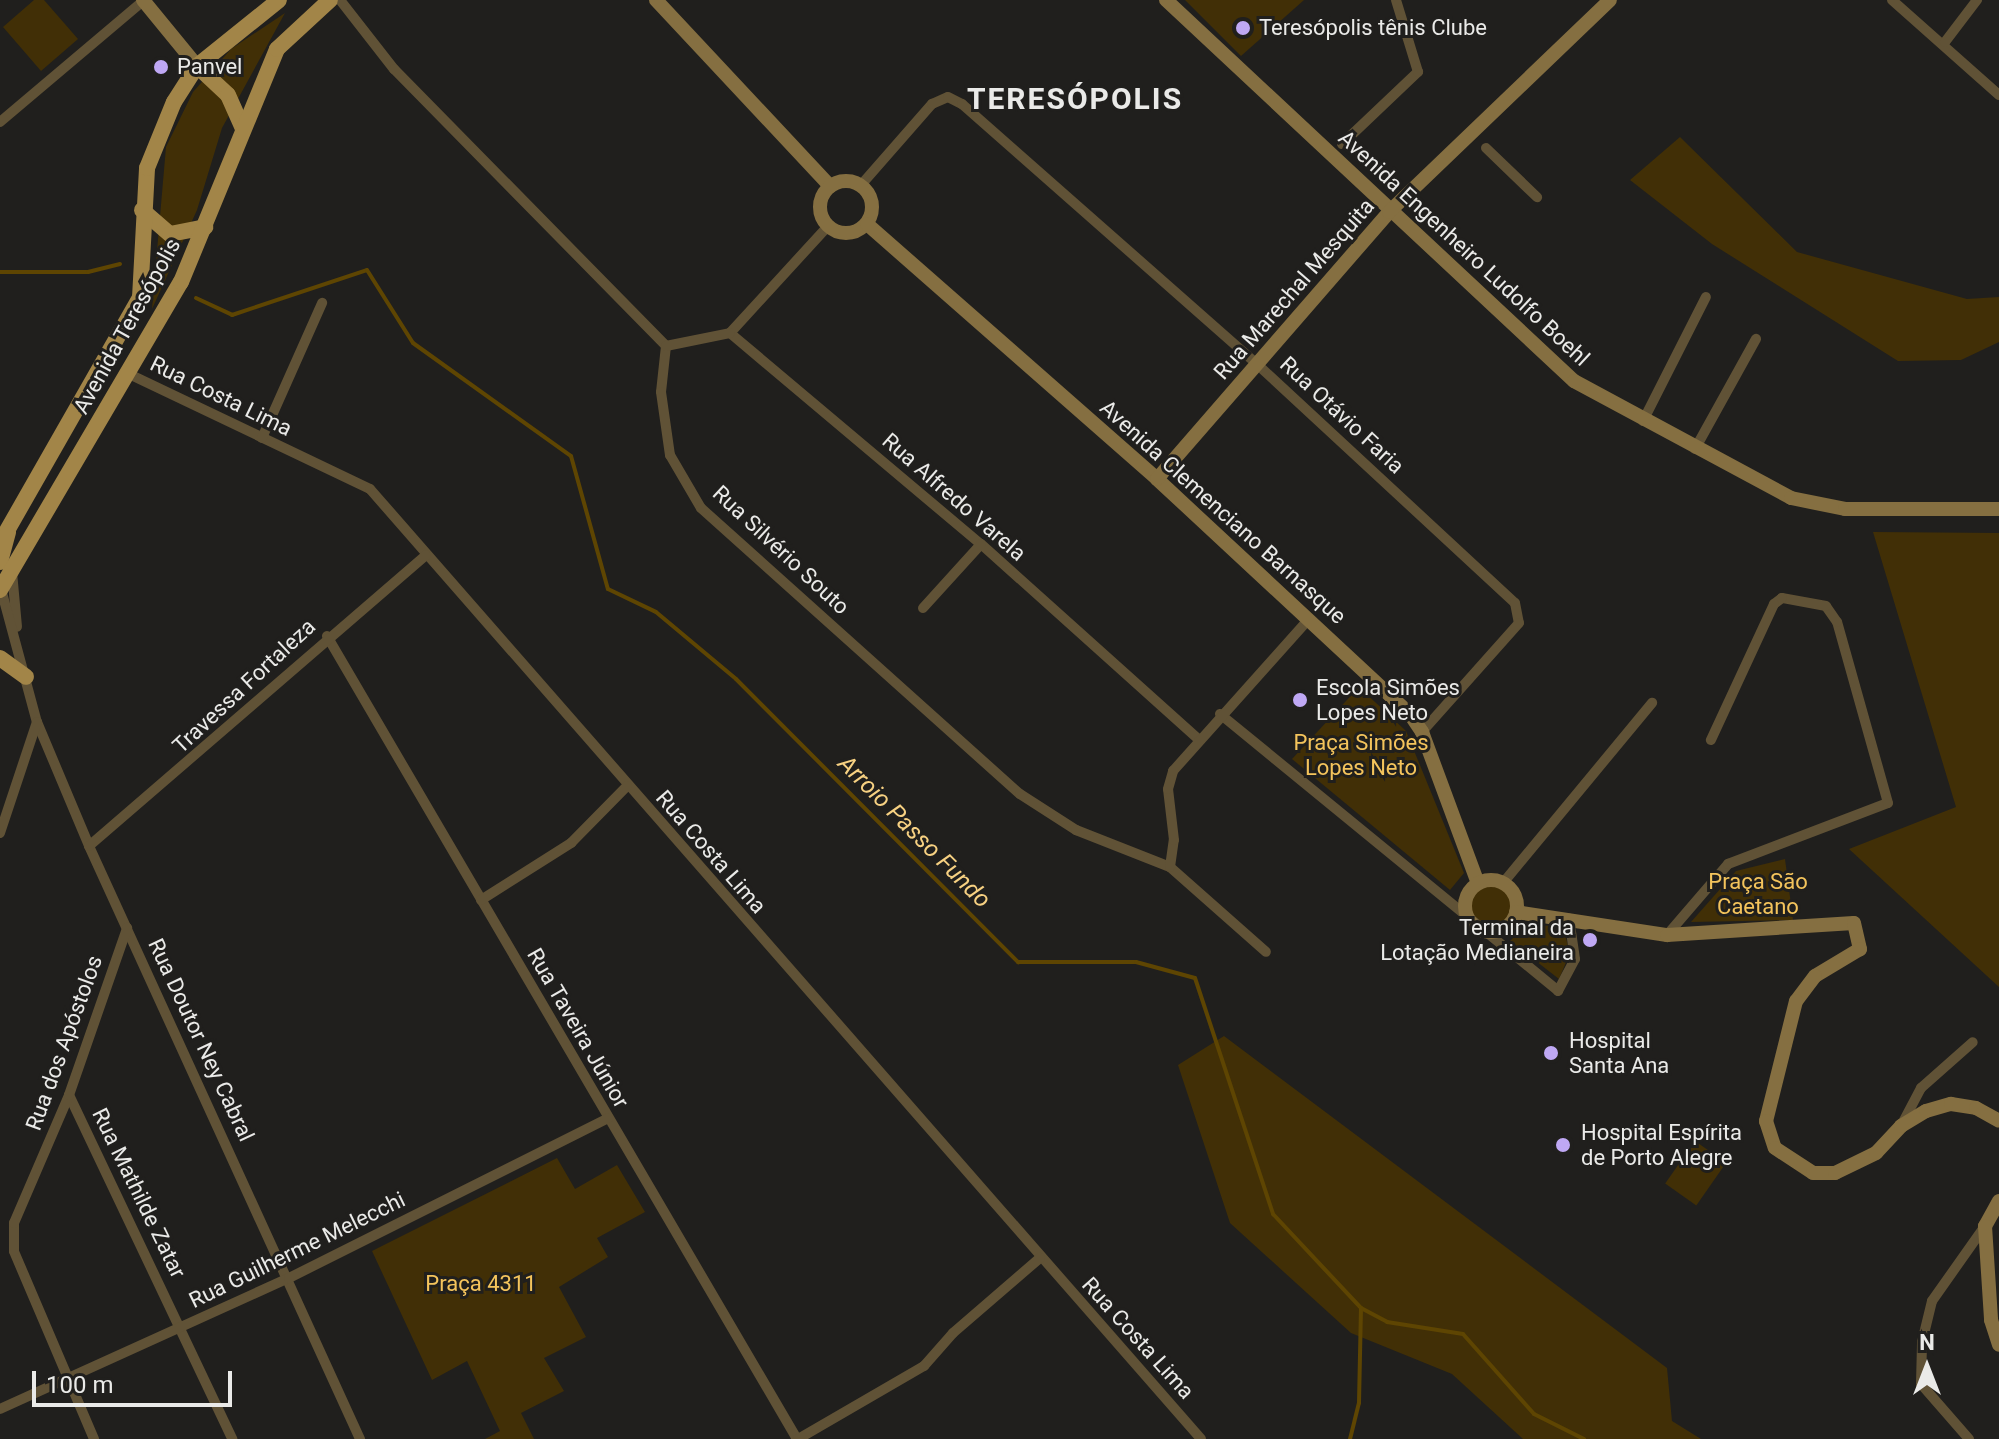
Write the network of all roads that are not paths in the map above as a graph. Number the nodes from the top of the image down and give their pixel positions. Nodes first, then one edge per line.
1 (143, 0) edge
2 (279, 0) edge
3 (330, 0) edge
4 (340, 0) edge
5 (656, 0) edge
6 (1166, 0) edge
7 (1396, 0) edge
8 (1610, 0) edge
9 (1892, 0) edge
10 (1977, 0) edge
11 (1945, 42) junction
12 (197, 66) junction
13 (1999, 95) edge
14 (0, 122) edge
15 (242, 127) junction
16 (1342, 144) dead end
17 (1486, 148) dead end
18 (861, 185) junction
19 (830, 186) junction
20 (1537, 197) dead end
21 (142, 210) junction
22 (1389, 212) junction
23 (867, 224) junction
24 (828, 226) junction
25 (205, 227) junction
26 (1706, 297) dead end
27 (322, 303) dead end
28 (730, 333) junction
29 (1756, 339) dead end
30 (666, 346) junction
31 (1258, 365) junction
32 (129, 374) junction
33 (1643, 421) junction
34 (262, 438) junction
35 (1695, 449) junction
36 (1157, 479) junction
37 (1999, 509) edge
38 (4, 536) edge
39 (981, 544) junction
40 (426, 555) junction
41 (6, 566) edge
42 (0, 589) edge
43 (923, 608) dead end
44 (1308, 620) junction
45 (327, 636) junction
46 (21, 653) junction
47 (0, 658) edge
48 (26, 677) junction
49 (1652, 703) dead end
50 (1220, 714) junction
51 (37, 722) junction
52 (1422, 732) junction
53 (1197, 738) junction
54 (1711, 740) dead end
55 (627, 786) junction
56 (0, 833) edge
57 (89, 846) junction
58 (1170, 867) junction
59 (1478, 883) junction
60 (1503, 883) junction
61 (481, 900) junction
62 (1516, 912) junction
63 (1569, 918) junction
64 (1475, 927) junction
65 (127, 928) junction
66 (1667, 935) junction
67 (1266, 952) dead end
68 (1973, 1042) dead end
69 (69, 1095) junction
70 (608, 1118) junction
71 (1999, 1121) edge
72 (1901, 1126) junction
73 (1999, 1201) edge
74 (1985, 1226) junction
75 (1040, 1258) junction
76 (289, 1278) junction
77 (182, 1328) junction
78 (1999, 1345) edge
79 (67, 1380) junction
80 (0, 1409) edge
81 (94, 1439) edge
82 (232, 1439) edge
83 (360, 1439) edge
84 (798, 1439) edge
85 (1201, 1439) edge
86 (1969, 1439) edge

1 - 12 street
1 - 14 street
2 - 12 main road, Avenida Teresópolis
3 - 15 main road, Avenida Teresópolis
4 - 30 street
5 - 19 street
6 - 22 street, Avenida Engenheiro Ludolfo Boehl
7 - 16 street
8 - 22 street, Rua Marechal Mesquita
9 - 11 street
10 - 11 street
11 - 13 street
12 - 15 main road
12 - 21 main road, Avenida Teresópolis
15 - 25 main road, Avenida Teresópolis
17 - 20 street
18 - 19 street
18 - 23 street
18 - 31 street, Rua Otávio Faria
19 - 24 street
21 - 25 main road
21 - 38 main road, Avenida Teresópolis
22 - 31 street, Rua Marechal Mesquita
22 - 33 street, Avenida Engenheiro Ludolfo Boehl
23 - 24 street
23 - 36 street, Avenida Clemenciano Barnasque
24 - 28 street
25 - 32 main road, Avenida Teresópolis
26 - 33 street
27 - 34 street
28 - 30 street
28 - 39 street, Rua Alfredo Varela
29 - 35 street
30 - 58 street, Rua Silvério Souto
31 - 36 street, Rua Marechal Mesquita
31 - 52 street, Rua Otávio Faria
32 - 34 street, Rua Costa Lima
32 - 41 main road, Avenida Teresópolis
33 - 35 street, Avenida Engenheiro Ludolfo Boehl
34 - 40 street, Rua Costa Lima
35 - 37 street, Avenida Engenheiro Ludolfo Boehl
36 - 44 street, Avenida Clemenciano Barnasque
38 - 41 main road, Avenida Teresópolis
39 - 43 street
39 - 53 street, Rua Alfredo Varela
40 - 45 street, Travessa Fortaleza
40 - 55 street, Rua Costa Lima
41 - 42 main road, Avenida Teresópolis
41 - 46 street, Rua Doutor Ney Cabral
42 - 46 street, Rua Doutor Ney Cabral
44 - 50 street
44 - 52 street, Avenida Clemenciano Barnasque
45 - 57 street, Travessa Fortaleza
45 - 61 street, Rua Taveira Júnior
46 - 48 street, Rua Doutor Ney Cabral
47 - 48 main road
48 - 51 street, Rua Doutor Ney Cabral
49 - 60 street
50 - 53 street
50 - 64 street
51 - 56 street
51 - 57 street, Rua Doutor Ney Cabral
52 - 59 street, Avenida Clemenciano Barnasque
53 - 58 street
54 - 66 street
55 - 61 street
55 - 75 street, Rua Costa Lima
57 - 65 street, Rua Doutor Ney Cabral
58 - 67 street, Rua Silvério Souto
59 - 60 street
59 - 64 street
60 - 62 street
61 - 70 street, Rua Taveira Júnior
62 - 63 street
62 - 64 street
63 - 64 street
63 - 66 street
65 - 69 street, Rua dos Apóstolos
65 - 76 street, Rua Doutor Ney Cabral
66 - 72 street
68 - 72 street
69 - 77 street, Rua Mathilde Zatar
69 - 79 street, Rua dos Apóstolos
70 - 76 street, Rua Guilherme Melecchi
70 - 84 street, Rua Taveira Júnior
71 - 72 street
73 - 74 street
74 - 78 street
74 - 86 street
75 - 84 street
75 - 85 street, Rua Costa Lima
76 - 77 street, Rua Guilherme Melecchi
76 - 83 street, Rua Doutor Ney Cabral
77 - 79 street, Rua Guilherme Melecchi
77 - 82 street, Rua Mathilde Zatar
79 - 80 street, Rua Guilherme Melecchi
79 - 81 street, Rua dos Apóstolos

